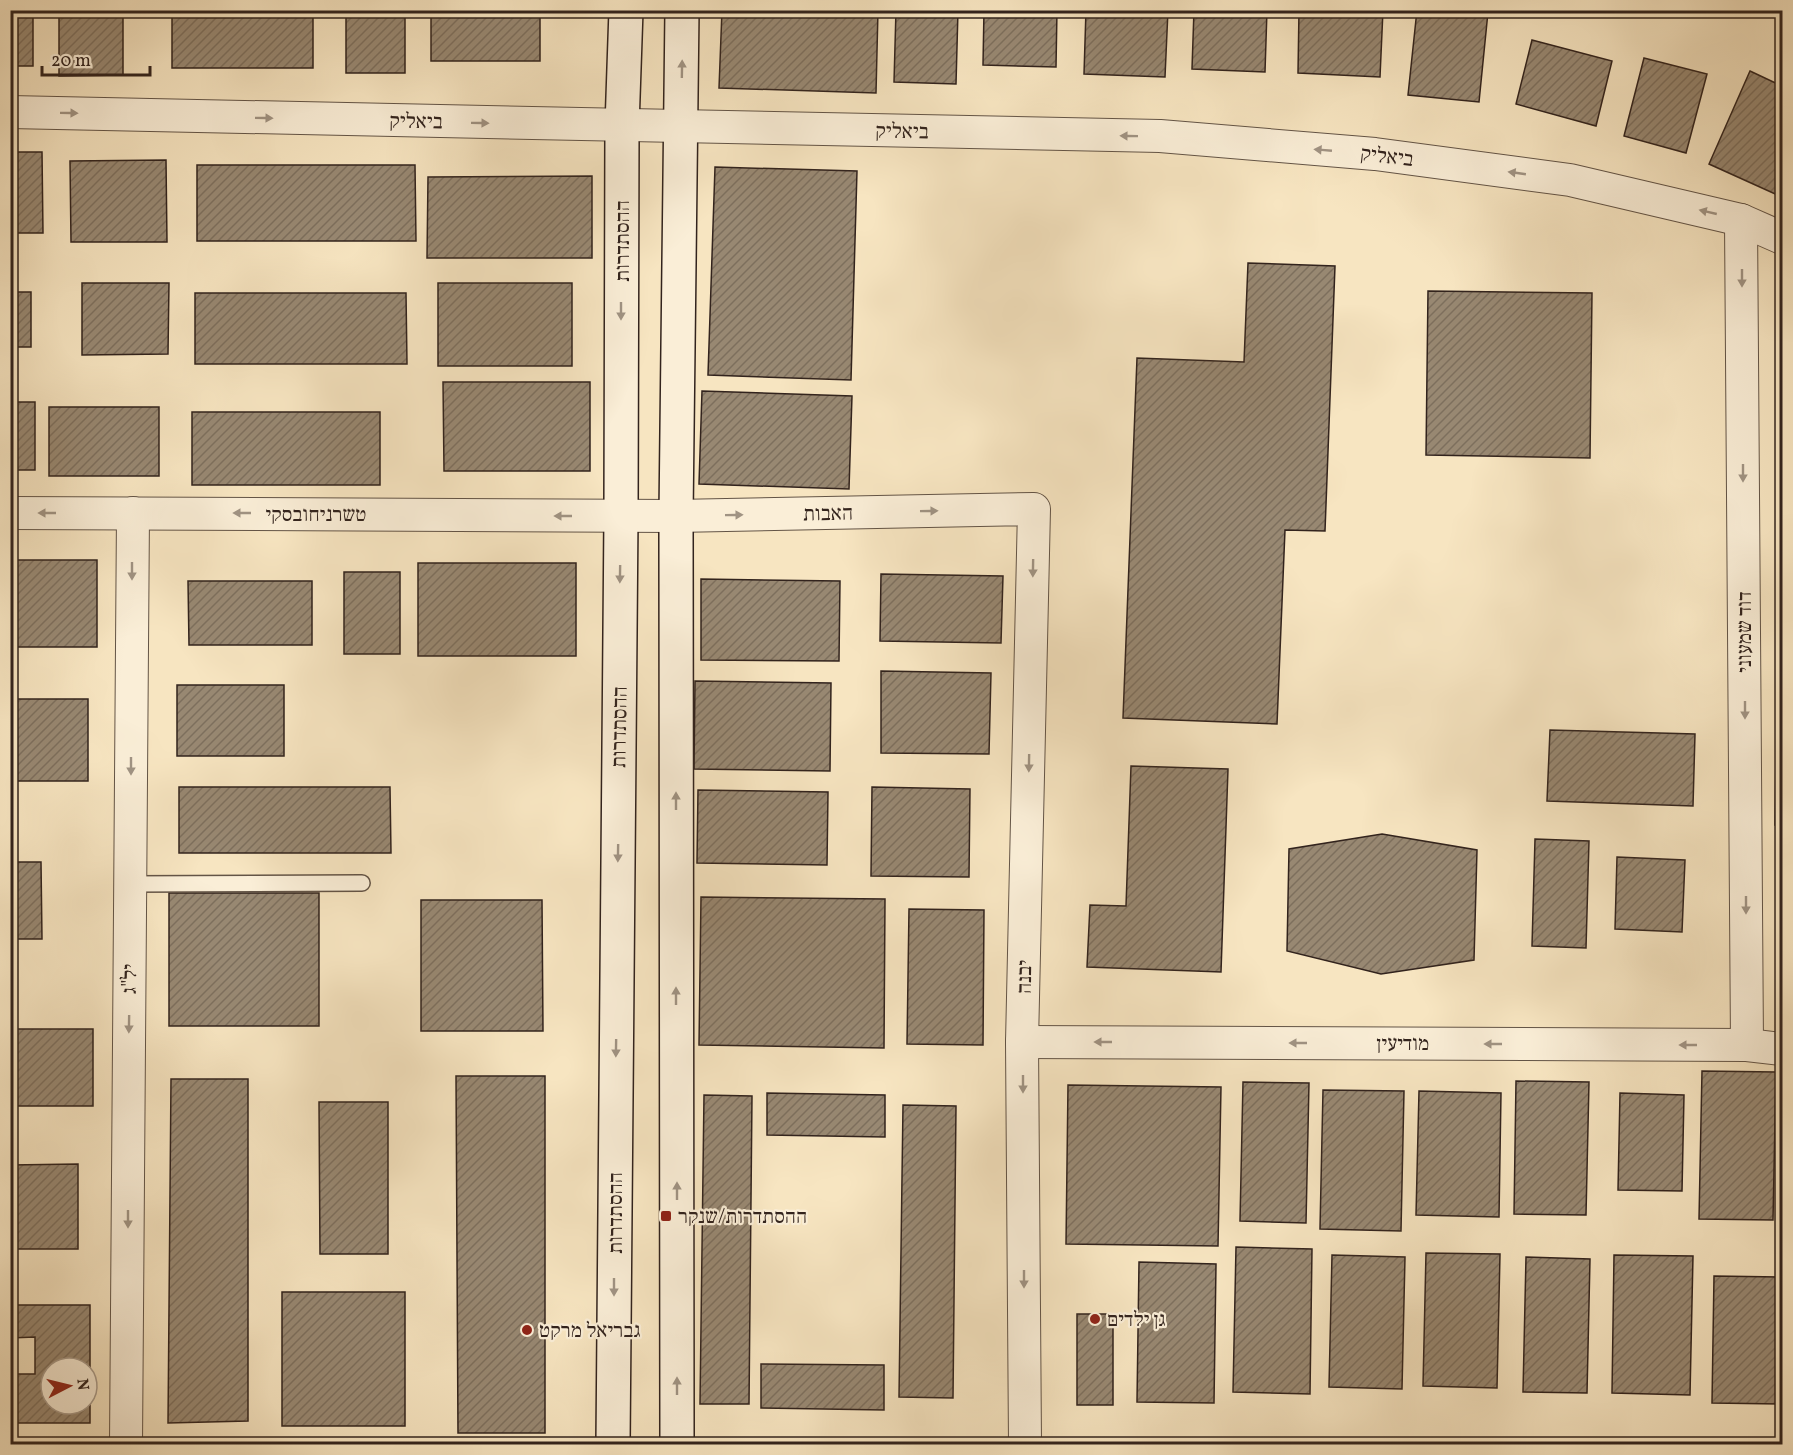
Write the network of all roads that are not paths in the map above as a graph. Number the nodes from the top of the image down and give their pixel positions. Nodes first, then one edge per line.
1 (626, 10) edge
2 (682, 10) edge
3 (10, 112) edge
4 (622, 126) junction
5 (681, 127) junction
6 (1741, 220) junction
7 (1782, 238) edge
8 (1034, 509) joint
9 (10, 513) edge
10 (133, 513) junction
11 (621, 516) junction
12 (676, 516) junction
13 (362, 883) dead end
14 (130, 884) junction
15 (1022, 1042) junction
16 (1746, 1045) junction
17 (1782, 1049) edge
18 (126, 1444) edge
19 (613, 1444) edge
20 (677, 1444) edge
21 (1025, 1444) edge

1 - 4 street, ההסתדרות
5 -> 2 street
3 -> 4 street, ביאליק
4 - 5 street, ביאליק
4 -> 11 street, ההסתדרות
6 -> 5 street, ביאליק
5 - 12 street
6 - 7 street, ביאליק
6 -> 16 street, דוד שמעוני
12 -> 8 street, האבות
8 -> 15 street, יבנה
10 -> 9 street, טשרניחובסקי
11 -> 10 street, טשרניחובסקי
10 -> 14 street, יל"ג
11 - 12 street, האבות
11 -> 19 street, ההסתדרות
20 -> 12 street
13 - 14 lane
14 -> 18 street, יל"ג
16 -> 15 street, מודיעין
15 -> 21 street, יבנה
16 - 17 street, מודיעין

